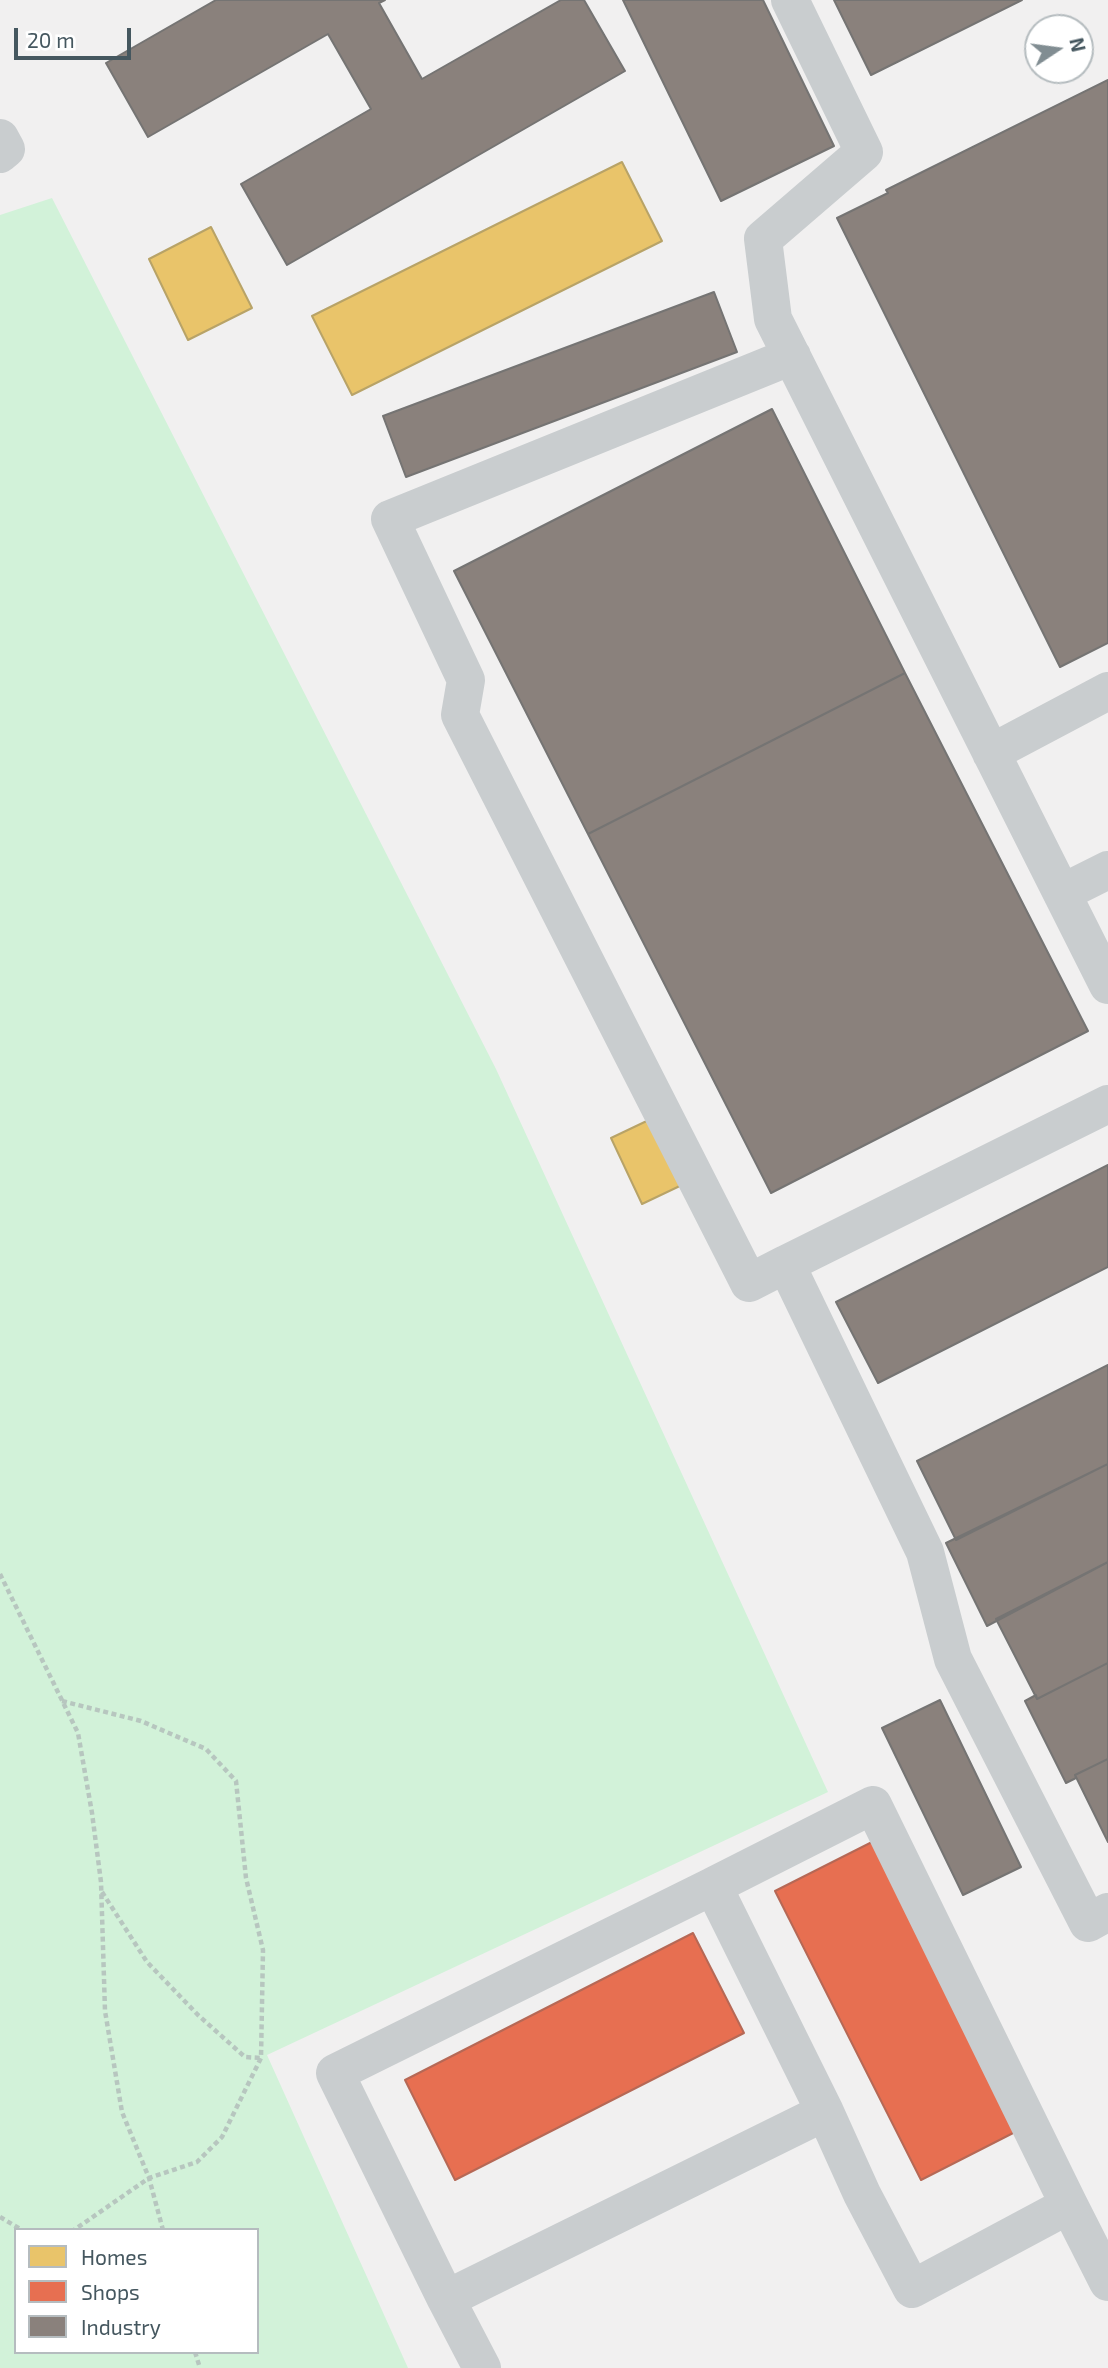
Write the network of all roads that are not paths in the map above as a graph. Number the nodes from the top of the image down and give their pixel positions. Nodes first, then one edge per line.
1 (790, 0) edge
2 (0, 138) edge
3 (0, 154) edge
4 (792, 356) junction
5 (1108, 691) edge
6 (991, 753) junction
7 (1108, 870) edge
8 (1062, 893) junction
9 (1108, 985) edge
10 (1108, 1104) edge
11 (786, 1264) junction
12 (713, 1886) junction
13 (1108, 1912) edge
14 (825, 2112) junction
15 (1069, 2205) junction
16 (1108, 2283) edge
17 (446, 2299) junction
18 (482, 2368) edge

1 - 4 street
2 - 3 street
4 - 6 street
4 - 11 street
5 - 6 street
6 - 8 street
7 - 8 street
8 - 9 street
10 - 11 street
11 - 13 street
12 - 14 street
12 - 15 street
12 - 17 street
14 - 15 street
14 - 17 street
15 - 16 street
17 - 18 street

